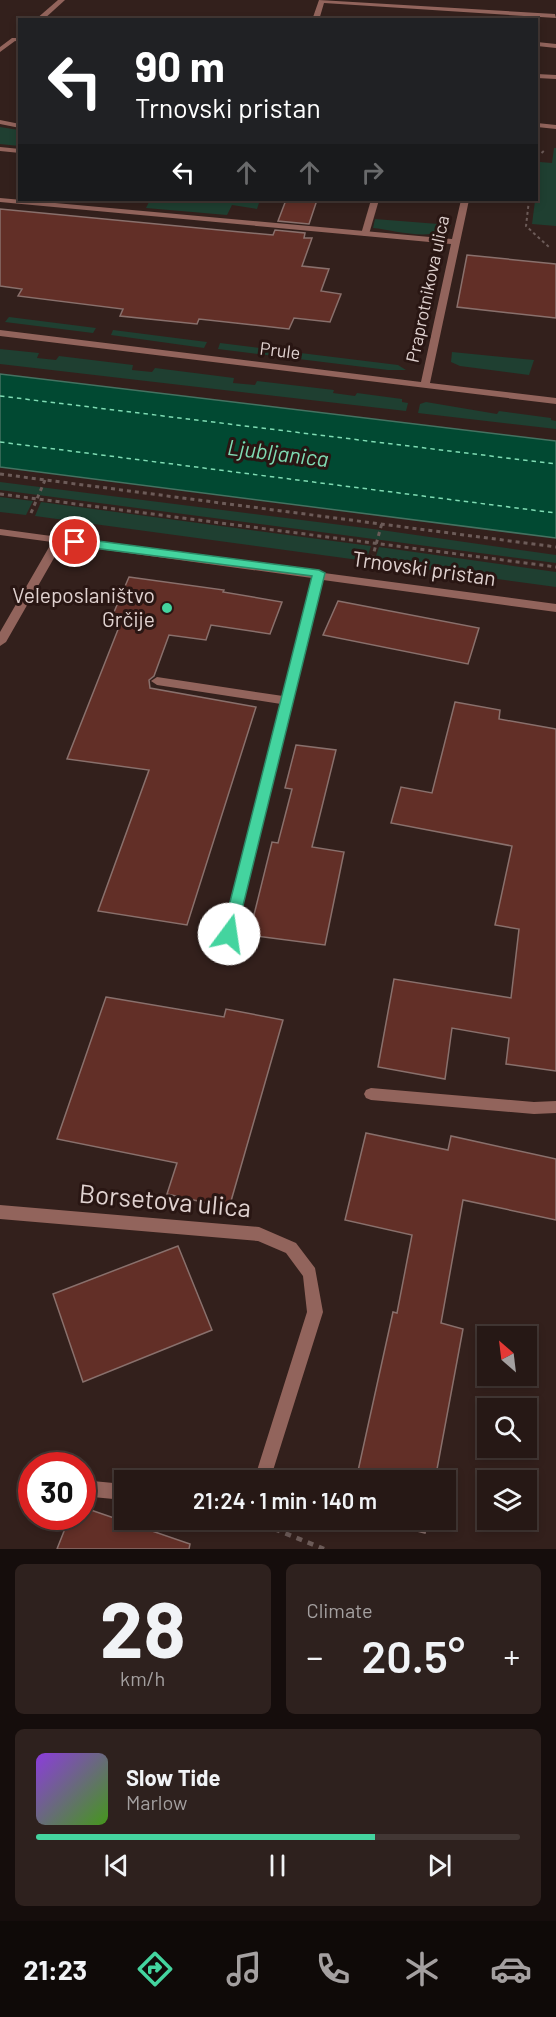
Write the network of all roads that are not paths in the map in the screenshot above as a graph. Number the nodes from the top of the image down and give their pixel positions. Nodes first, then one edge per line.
1 (62, 0) edge
2 (322, 0) edge
3 (500, 13) edge
4 (555, 16) edge
5 (40, 18) edge
6 (316, 18) edge
7 (18, 38) edge
8 (538, 44) edge
9 (556, 46) edge
10 (0, 50) edge
11 (538, 76) edge
12 (556, 77) edge
13 (0, 122) edge
14 (538, 125) edge
15 (18, 126) edge
16 (556, 126) edge
17 (0, 149) edge
18 (18, 151) edge
19 (0, 200) edge
20 (375, 201) edge
21 (465, 201) edge
22 (364, 234) junction
23 (454, 242) junction
24 (0, 333) edge
25 (425, 386) junction
26 (556, 401) edge
27 (0, 532) edge
28 (59, 540) junction
29 (319, 573) junction
30 (556, 608) edge
31 (0, 642) edge
32 (157, 681) dead end
33 (287, 701) junction
34 (229, 934) dead end
35 (371, 1094) dead end
36 (556, 1107) edge
37 (0, 1212) edge
38 (265, 1470) edge
39 (96, 1489) edge
40 (114, 1491) edge

1 - 5 street
2 - 3 street
2 - 6 street
3 - 4 street
7 - 10 street
8 - 9 street
11 - 12 street
13 - 15 street
14 - 16 street
17 - 18 street
19 - 22 street
20 - 22 street
21 - 23 street, Praprotnikova ulica
22 - 23 street
23 - 25 street, Praprotnikova ulica
24 - 25 street, Prule
25 - 26 street, Prule
27 - 28 street, Trnovski pristan
28 - 29 street, Trnovski pristan
28 - 31 street
29 - 30 street, Trnovski pristan
29 - 33 street
32 - 33 street
33 - 34 street
35 - 36 street
37 - 38 street, Borsetova ulica
39 - 40 street

